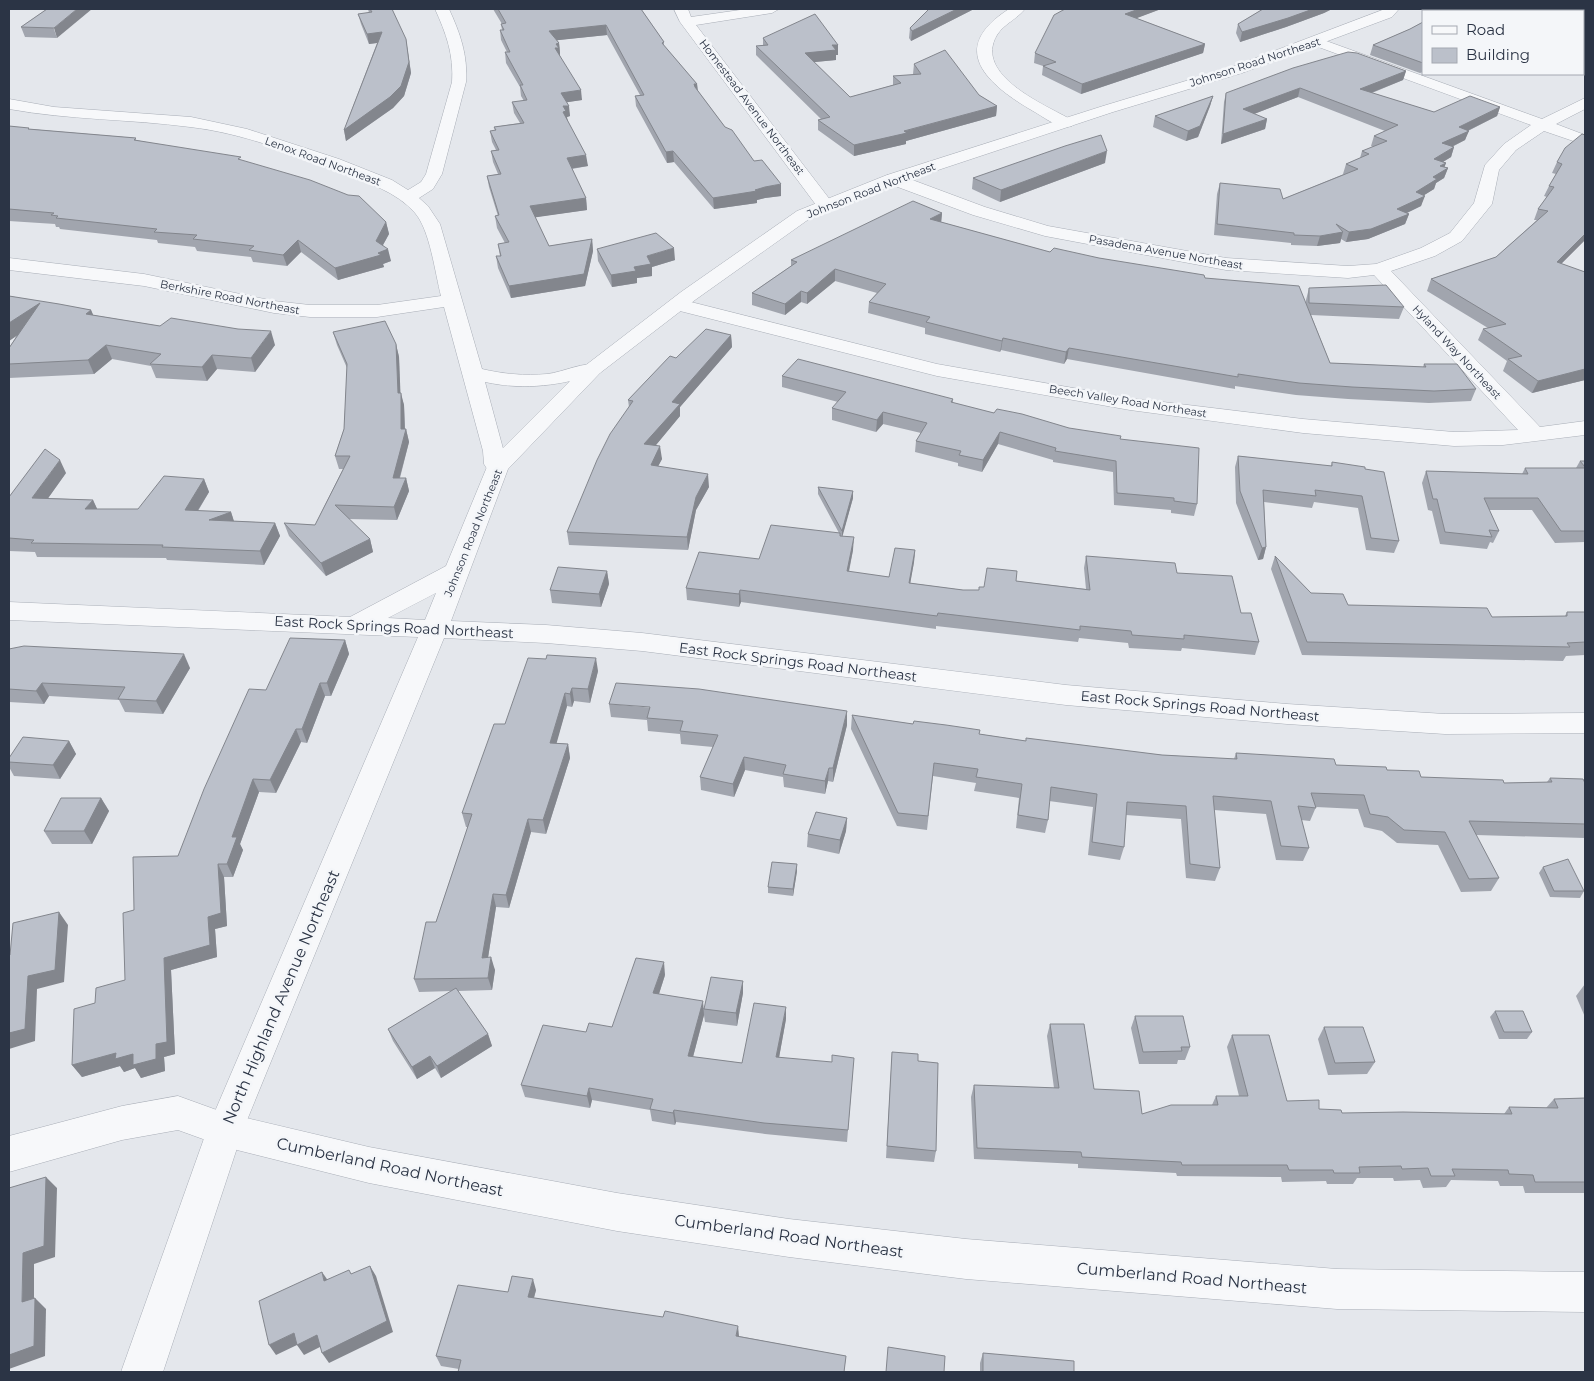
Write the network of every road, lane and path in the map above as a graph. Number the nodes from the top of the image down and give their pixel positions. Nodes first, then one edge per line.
1 (442, 9) edge
2 (772, 9) edge
3 (1018, 9) edge
4 (1392, 9) edge
5 (684, 15) edge
6 (1318, 42) junction
7 (1585, 103) edge
8 (9, 104) edge
9 (1066, 122) junction
10 (1542, 125) junction
11 (1585, 140) edge
12 (892, 179) junction
13 (408, 197) junction
14 (825, 205) junction
15 (9, 264) edge
16 (1379, 269) junction
17 (453, 300) junction
18 (679, 305) junction
19 (593, 369) junction
20 (473, 373) junction
21 (1585, 428) edge
22 (1535, 435) junction
23 (497, 467) junction
24 (457, 571) junction
25 (9, 610) edge
26 (355, 625) junction
27 (436, 628) junction
28 (1585, 723) edge
29 (225, 1130) junction
30 (9, 1154) edge
31 (1585, 1292) edge
32 (142, 1372) edge

1 - 13 street
2 - 5 street
3 - 9 street
4 - 6 street, Johnson Road Northeast
5 - 14 street, Homestead Avenue Northeast
6 - 9 street, Johnson Road Northeast
6 - 10 street
7 - 10 street, Pasadena Avenue Northeast
8 - 13 street, Lenox Road Northeast
9 - 12 street, Johnson Road Northeast
10 - 11 street
10 - 16 street, Pasadena Avenue Northeast
12 - 14 street, Johnson Road Northeast
12 - 16 street, Pasadena Avenue Northeast
13 - 17 street, Lenox Road Northeast
14 - 18 street, Johnson Road Northeast
15 - 17 street, Berkshire Road Northeast
16 - 22 street, Hyland Way Northeast
17 - 20 street, Lenox Road Northeast
18 - 19 street, Johnson Road Northeast
18 - 22 street, Beech Valley Road Northeast
19 - 20 street
19 - 23 street, Johnson Road Northeast
20 - 23 street, Lenox Road Northeast
21 - 22 street, Beech Valley Road Northeast
23 - 24 street, Johnson Road Northeast
24 - 26 street
24 - 27 street, Johnson Road Northeast
25 - 26 street, East Rock Springs Road Northeast
26 - 27 street, East Rock Springs Road Northeast
27 - 28 street, East Rock Springs Road Northeast
27 - 29 street, North Highland Avenue Northeast
29 - 30 street, Cumberland Road Northeast
29 - 31 street, Cumberland Road Northeast
29 - 32 street, North Highland Avenue Northeast

